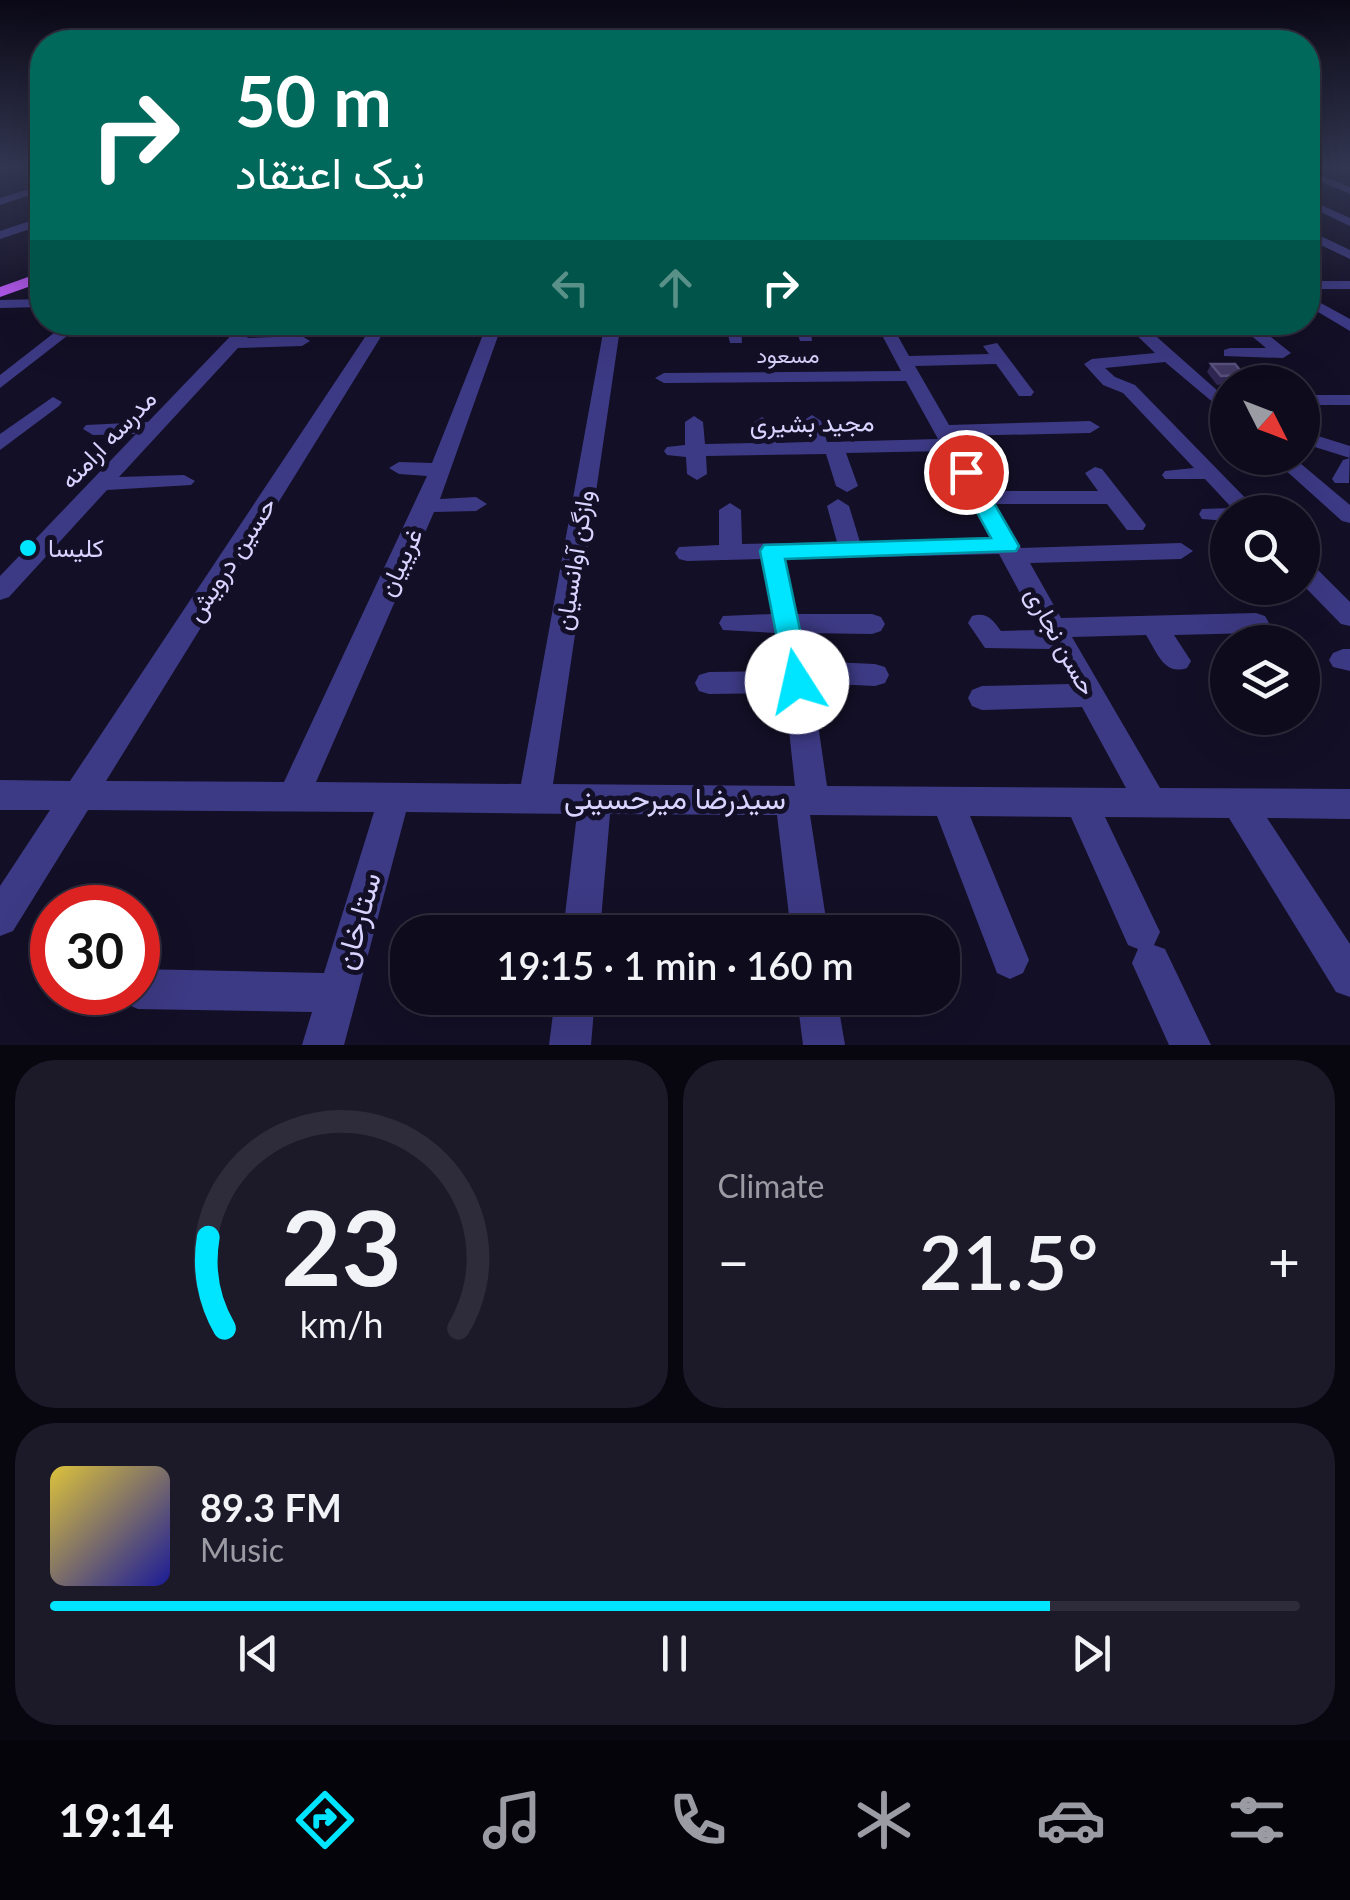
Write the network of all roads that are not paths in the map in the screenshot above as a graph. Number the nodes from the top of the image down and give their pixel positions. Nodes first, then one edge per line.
1 (30, 225) edge
2 (0, 235) edge
3 (1320, 240) edge
4 (1350, 255) edge
5 (30, 269) edge
6 (0, 280) edge
7 (30, 281) edge
8 (1320, 283) edge
9 (1350, 284) edge
10 (0, 292) edge
11 (30, 303) edge
12 (0, 304) edge
13 (1320, 307) edge
14 (1350, 326) edge
15 (61, 335) edge
16 (241, 335) edge
17 (376, 335) edge
18 (491, 335) edge
19 (611, 335) edge
20 (889, 335) edge
21 (1144, 335) edge
22 (1259, 335) edge
23 (302, 341) dead end
24 (234, 343) junction
25 (989, 344) dead end
26 (1077, 348) dead end
27 (1230, 353) dead end
28 (1168, 357) junction
29 (691, 358) dead end
30 (1001, 358) junction
31 (1094, 363) junction
32 (908, 368) junction
33 (664, 378) dead end
34 (693, 378) junction
35 (761, 378) junction
36 (0, 383) edge
37 (1210, 392) edge
38 (767, 400) dead end
39 (1320, 400) edge
40 (1350, 400) edge
41 (54, 402) dead end
42 (812, 421) dead end
43 (694, 422) dead end
44 (762, 423) dead end
45 (1090, 427) dead end
46 (157, 428) junction
47 (1032, 428) junction
48 (9, 429) edge
49 (92, 429) dead end
50 (947, 438) junction
51 (1320, 443) edge
52 (0, 444) edge
53 (826, 447) junction
54 (767, 448) junction
55 (685, 450) junction
56 (1350, 452) edge
57 (399, 468) dead end
58 (440, 470) junction
59 (1210, 472) joint
60 (1095, 473) dead end
61 (697, 474) dead end
62 (1172, 474) dead end
63 (1213, 475) edge
64 (1302, 475) edge
65 (184, 481) dead end
66 (104, 484) junction
67 (1232, 495) edge
68 (981, 498) junction
69 (1114, 498) junction
70 (476, 504) dead end
71 (426, 506) junction
72 (730, 510) dead end
73 (1350, 516) edge
74 (1134, 526) dead end
75 (850, 549) junction
76 (772, 551) junction
77 (1010, 551) junction
78 (1181, 551) dead end
79 (730, 552) junction
80 (687, 553) dead end
81 (1320, 587) edge
82 (0, 591) edge
83 (1350, 618) edge
84 (786, 621) junction
85 (1256, 622) dead end
86 (732, 623) dead end
87 (981, 623) dead end
88 (872, 624) dead end
89 (1152, 625) junction
90 (1056, 633) junction
91 (1177, 661) dead end
92 (875, 675) dead end
93 (796, 677) junction
94 (709, 683) dead end
95 (1091, 695) junction
96 (982, 698) dead end
97 (0, 795) edge
98 (78, 796) junction
99 (293, 797) junction
100 (394, 798) junction
101 (535, 798) junction
102 (595, 799) junction
103 (802, 800) junction
104 (948, 802) junction
105 (1081, 802) junction
106 (1152, 802) junction
107 (1238, 803) junction
108 (1350, 804) edge
109 (584, 915) edge
110 (808, 915) edge
111 (0, 918) edge
112 (1010, 960) dead end
113 (1350, 978) edge
114 (160, 989) edge
115 (338, 993) junction
116 (573, 1015) edge
117 (820, 1015) edge
118 (323, 1045) edge
119 (570, 1045) edge
120 (824, 1045) edge
121 (1190, 1045) edge

1 - 2 street
3 - 4 street
5 - 6 main road
7 - 10 main road
8 - 9 street
11 - 12 street
13 - 14 street
15 - 36 street
16 - 24 street, مدرسه ارامنه
17 - 98 street, حسین درویش
18 - 58 street, غریبیان
19 - 101 street, وازگن آوانسیان
20 - 32 street, حسن نجاری
21 - 28 street
22 - 27 street
23 - 24 street
24 - 46 street, مدرسه ارامنه
25 - 30 street
26 - 31 street
28 - 31 street
28 - 37 street
29 - 34 street
30 - 32 street, مسعود
30 - 47 street
31 - 59 street
32 - 35 street, مسعود
32 - 50 street, حسن نجاری
33 - 34 street, مسعود
34 - 35 street, مسعود
35 - 38 street
39 - 40 street
41 - 48 street
42 - 53 street
43 - 55 street
44 - 54 street
45 - 47 street, مجید بشیری
46 - 49 street
46 - 66 street, مدرسه ارامنه
47 - 50 street, مجید بشیری
48 - 52 street
50 - 53 street, مجید بشیری
50 - 68 street, حسن نجاری
51 - 56 street
53 - 54 street, مجید بشیری
53 - 75 street
54 - 55 street, مجید بشیری
55 - 61 street
57 - 58 street
58 - 71 street, غریبیان
59 - 62 street
60 - 69 street
63 - 67 street
64 - 73 street
65 - 66 street
66 - 82 street, مدرسه ارامنه
68 - 69 street
68 - 77 street, حسن نجاری
69 - 74 street
70 - 71 street
71 - 99 street, غریبیان
72 - 79 street
75 - 76 street
75 - 77 street
76 - 79 street
76 - 84 street
77 - 78 street
77 - 90 street, حسن نجاری
79 - 80 street
81 - 83 street
84 - 86 street
84 - 88 street
84 - 93 street
85 - 89 street
87 - 90 street
89 - 90 street
89 - 91 street
90 - 95 street, حسن نجاری
92 - 93 street
93 - 94 street
93 - 103 street
95 - 96 street
95 - 106 street, حسن نجاری
97 - 98 street, سیدرضا میرحسینی
98 - 99 street, سیدرضا میرحسینی
98 - 111 street, حسین درویش
99 - 100 street, سیدرضا میرحسینی
100 - 101 street, سیدرضا میرحسینی
100 - 115 street, ستارخان
101 - 102 street, سیدرضا میرحسینی
102 - 103 street, سیدرضا میرحسینی
102 - 109 street
103 - 104 street, سیدرضا میرحسینی
103 - 110 street
104 - 105 street, سیدرضا میرحسینی
104 - 112 street
105 - 106 street, سیدرضا میرحسینی
105 - 121 street
106 - 107 street, سیدرضا میرحسینی
107 - 108 street, سیدرضا میرحسینی
107 - 113 street
114 - 115 street
115 - 118 street, ستارخان
116 - 119 street
117 - 120 street

